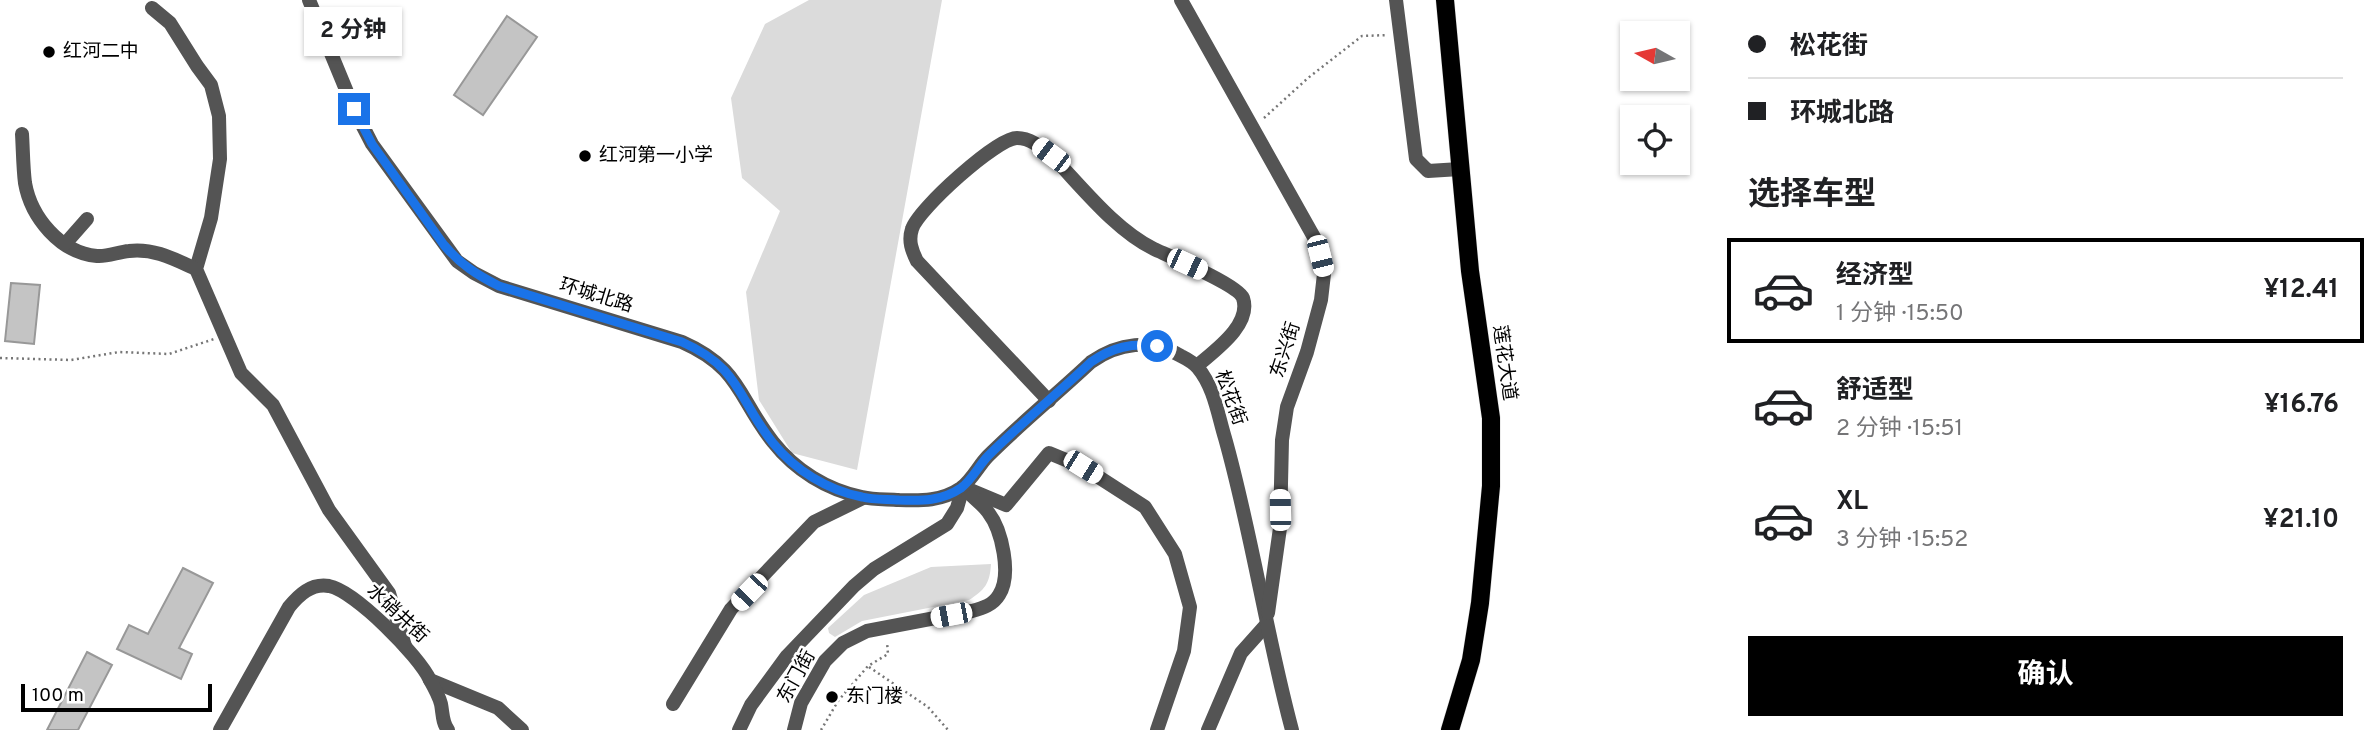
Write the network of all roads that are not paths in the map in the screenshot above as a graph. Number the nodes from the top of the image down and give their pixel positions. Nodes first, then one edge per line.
1 (309, 0) edge
2 (1181, 0) edge
3 (1396, 0) edge
4 (1445, 0) edge
5 (152, 8) dead end
6 (22, 134) dead end
7 (1460, 169) junction
8 (87, 219) dead end
9 (65, 244) junction
10 (196, 269) junction
11 (1197, 366) junction
12 (1049, 401) junction
13 (963, 487) junction
14 (863, 498) junction
15 (1266, 625) junction
16 (405, 646) junction
17 (430, 680) junction
18 (673, 704) dead end
19 (220, 730) edge
20 (447, 730) edge
21 (522, 730) edge
22 (739, 730) edge
23 (793, 730) edge
24 (1157, 730) edge
25 (1209, 730) edge
26 (1292, 730) edge
27 (1450, 730) edge

1 - 14 street, 环城北路
2 - 15 street, 东兴街
3 - 7 street
4 - 7 main road, 莲花大道
5 - 10 street
6 - 9 street
7 - 27 main road, 莲花大道
8 - 9 street
9 - 10 street
10 - 16 street
11 - 12 street, 松花街
11 - 12 street
11 - 15 street, 松花街
12 - 13 street, 松花街
13 - 14 street, 环城北路
13 - 22 street
13 - 23 street, 东门街
13 - 24 street
14 - 18 street
15 - 25 street
15 - 26 street, 松花街
16 - 17 street, 水硝井街
16 - 19 street, 水硝井街
17 - 20 street, 水硝井街
17 - 21 street

